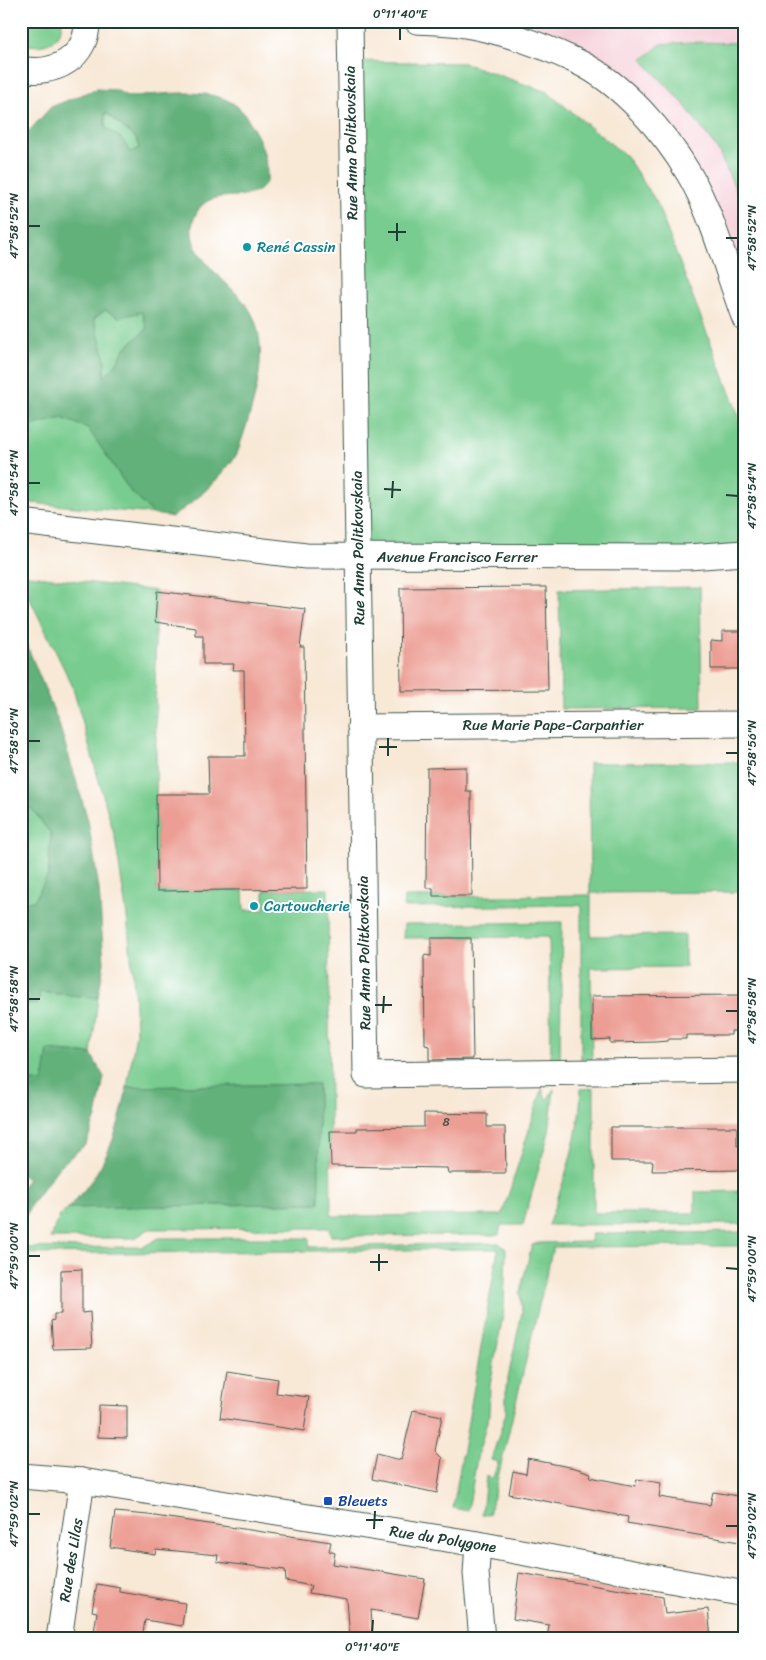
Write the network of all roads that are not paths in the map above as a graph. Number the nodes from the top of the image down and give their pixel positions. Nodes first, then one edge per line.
1 (87, 21) edge
2 (350, 21) edge
3 (418, 21) edge
4 (21, 69) edge
5 (745, 319) edge
6 (21, 522) edge
7 (745, 553) edge
8 (358, 556) junction
9 (745, 724) edge
10 (360, 727) junction
11 (745, 1070) edge
12 (21, 1476) edge
13 (82, 1481) junction
14 (478, 1544) junction
15 (745, 1594) edge
16 (59, 1639) edge
17 (482, 1639) edge

1 - 4 street
2 - 8 street, Rue Anna Politkovskaia
3 - 5 street
6 - 8 street, Avenue Francisco Ferrer
7 - 8 street, Avenue Francisco Ferrer
8 - 10 street, Rue Anna Politkovskaia
9 - 10 street, Rue Marie Pape-Carpantier
10 - 11 street, Rue Anna Politkovskaia
12 - 13 street, Rue du Polygone
13 - 14 street, Rue du Polygone
13 - 16 street, Rue des Lilas
14 - 15 street, Rue du Polygone
14 - 17 street

